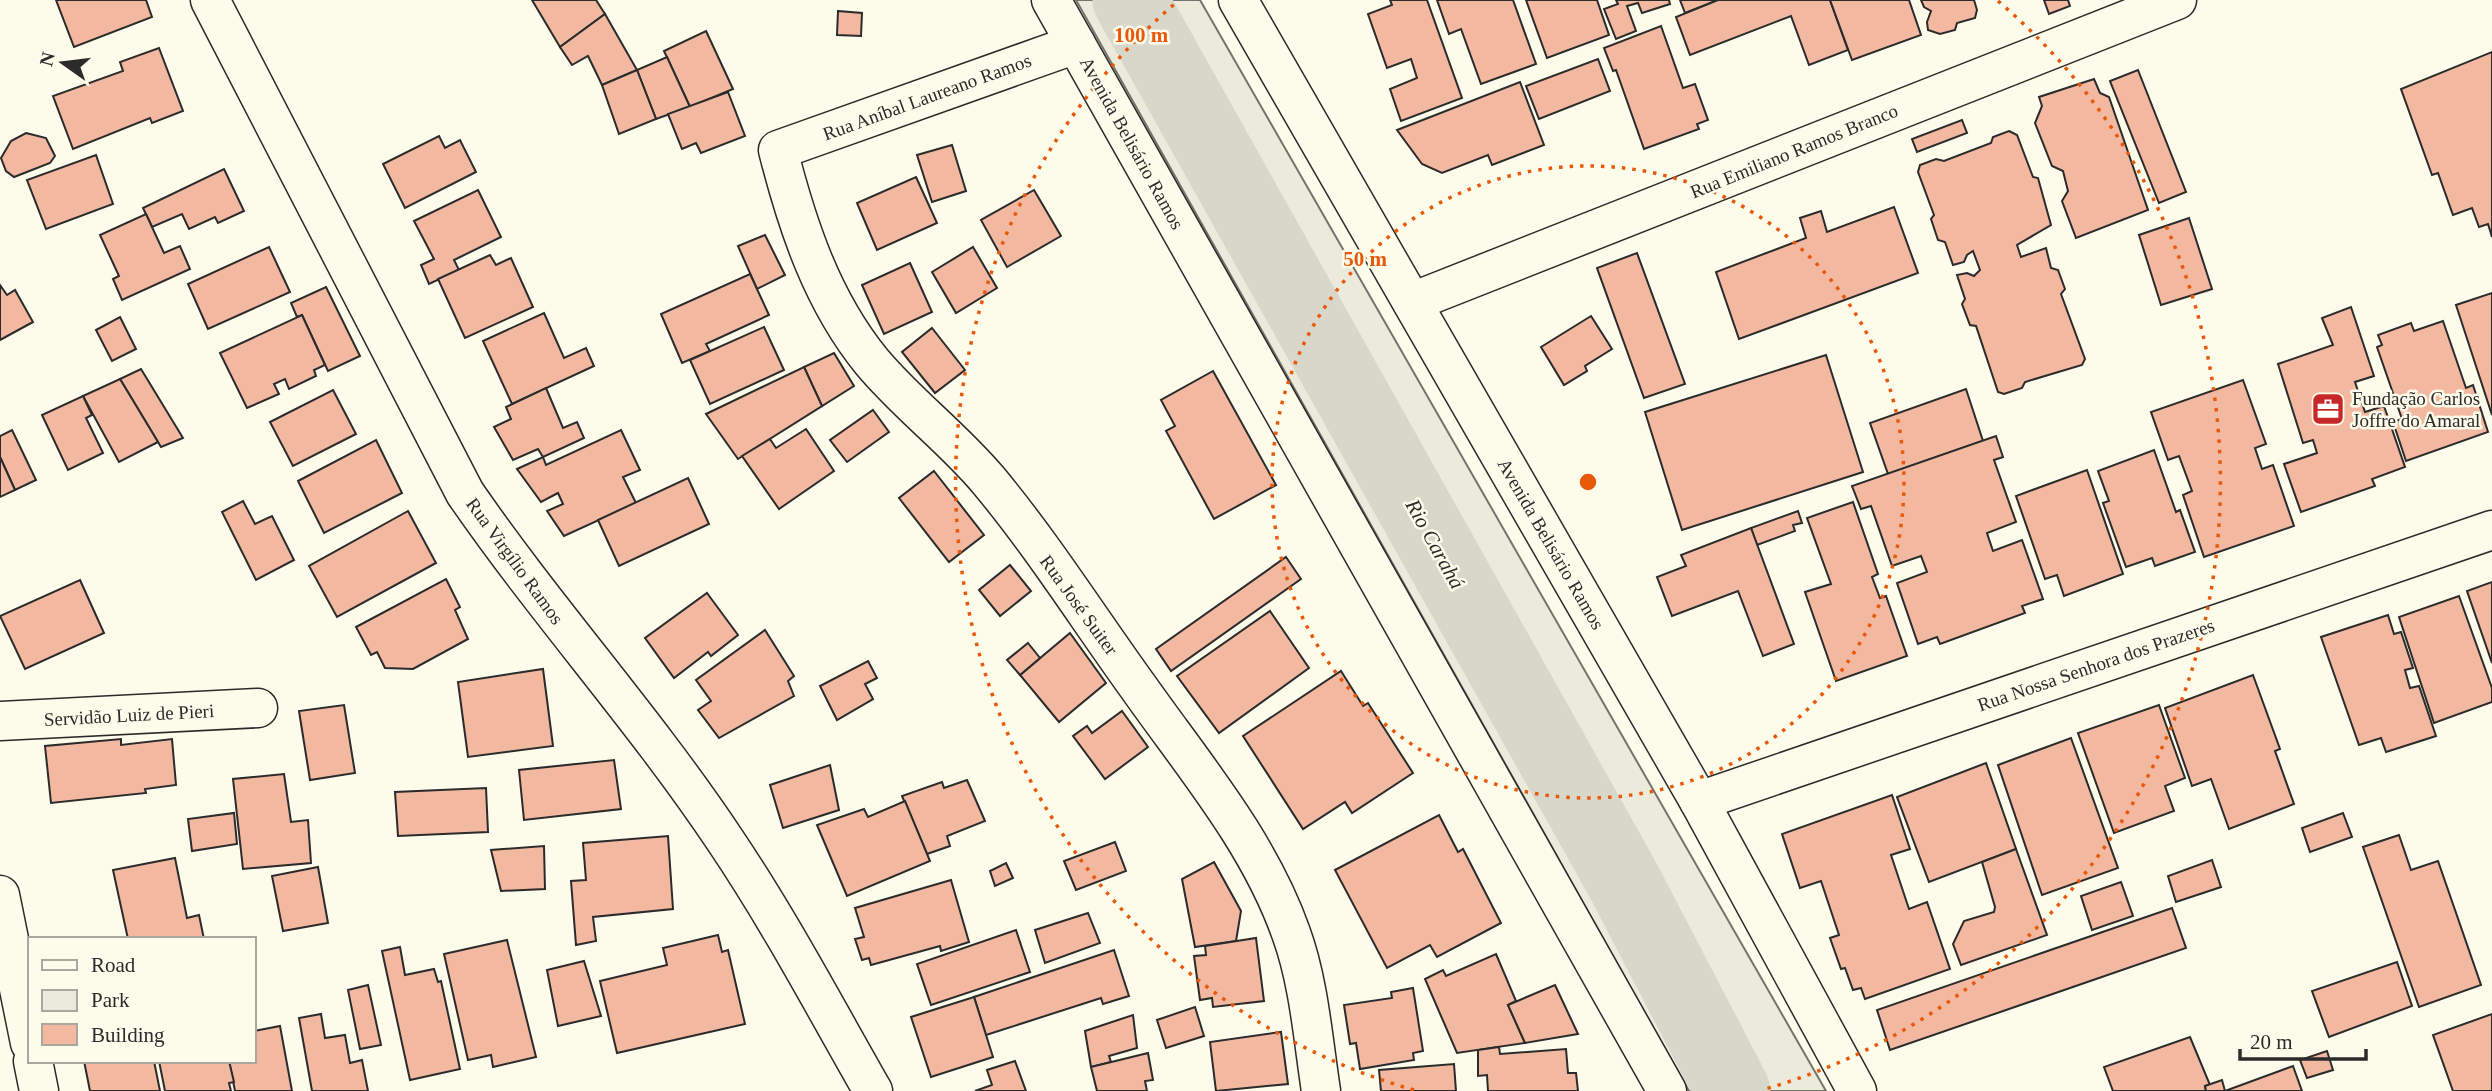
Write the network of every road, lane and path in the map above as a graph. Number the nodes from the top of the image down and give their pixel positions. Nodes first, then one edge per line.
1 (210, 0) edge
2 (1051, 0) edge
3 (1238, 0) edge
4 (2177, 0) edge
5 (1076, 44) junction
6 (779, 150) joint
7 (1412, 302) junction
8 (2492, 530) edge
9 (258, 708) dead end
10 (0, 721) edge
11 (1699, 800) junction
12 (0, 895) edge
13 (28, 1033) edge
14 (33, 1063) edge
15 (39, 1091) edge
16 (873, 1091) edge
17 (1321, 1091) edge
18 (1667, 1091) edge
19 (1857, 1091) edge

1 - 16 street, Rua Virgílio Ramos
2 - 5 street, Avenida Belisário Ramos
3 - 7 street, Avenida Belisário Ramos
4 - 7 street, Rua Emiliano Ramos Branco
5 - 6 street, Rua Aníbal Laureano Ramos
5 - 18 street, Avenida Belisário Ramos
6 - 17 street, Rua José Suiter
7 - 11 street, Avenida Belisário Ramos
8 - 11 street, Rua Nossa Senhora dos Prazeres
9 - 10 street, Servidão Luiz de Pieri
11 - 19 street, Avenida Belisário Ramos
12 - 13 street
14 - 15 street

